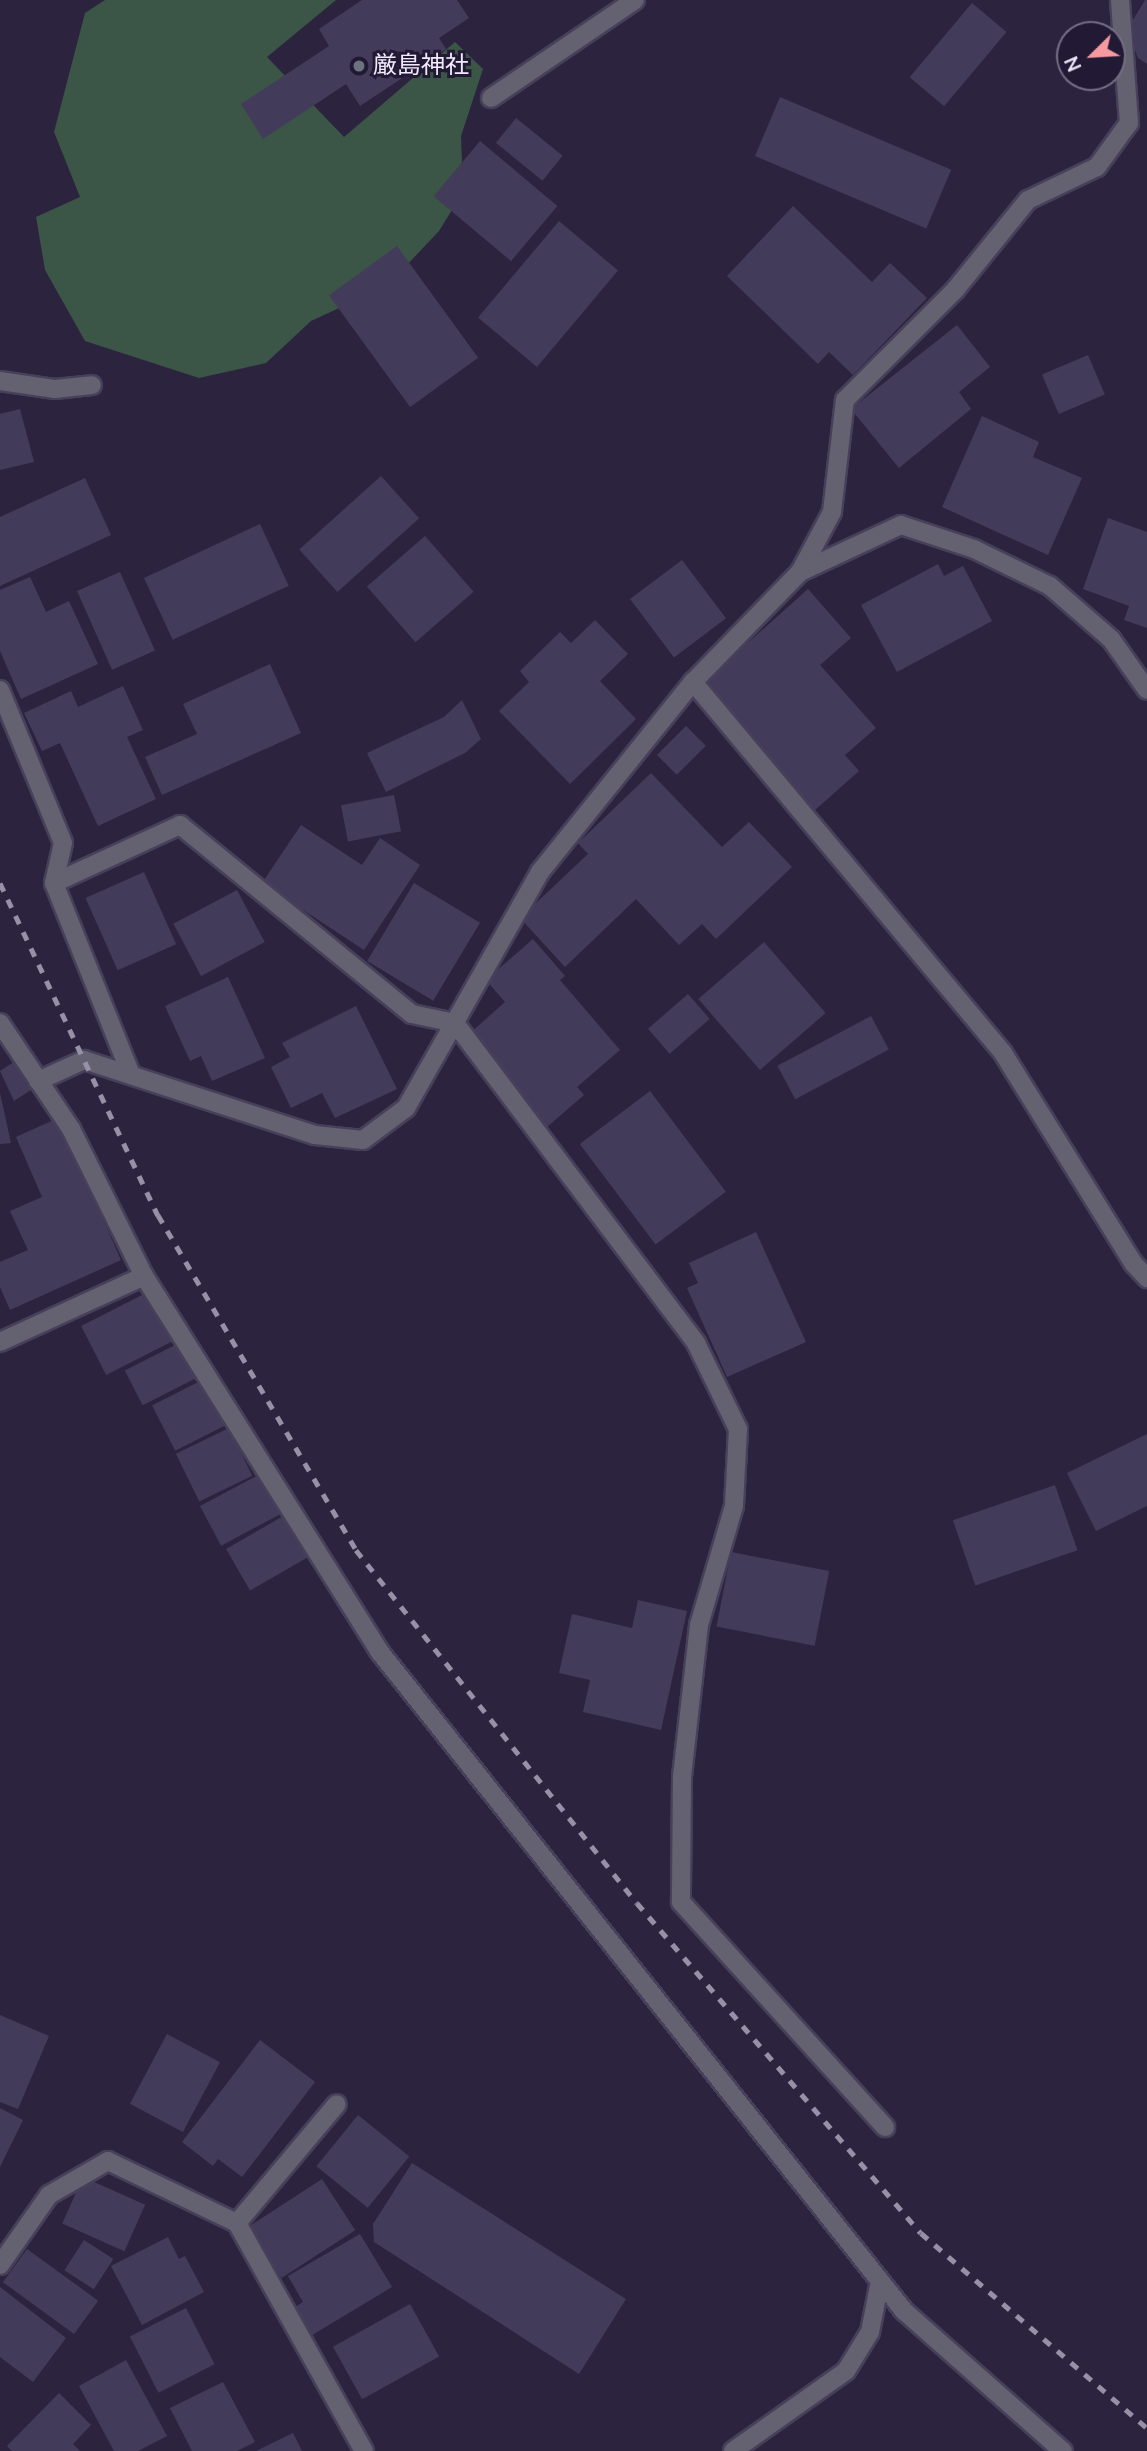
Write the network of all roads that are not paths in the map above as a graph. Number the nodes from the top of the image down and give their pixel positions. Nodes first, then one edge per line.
1 (635, 0) edge
2 (1120, 0) edge
3 (491, 98) dead end
4 (0, 381) edge
5 (92, 384) dead end
6 (800, 572) junction
7 (693, 682) junction
8 (0, 690) edge
9 (1147, 690) edge
10 (54, 883) junction
11 (0, 1023) edge
12 (456, 1023) junction
13 (130, 1072) junction
14 (38, 1081) junction
15 (144, 1276) junction
16 (1147, 1278) edge
17 (0, 1342) edge
18 (337, 2104) dead end
19 (885, 2127) dead end
20 (237, 2222) junction
21 (0, 2265) edge
22 (880, 2281) junction
23 (364, 2451) edge
24 (733, 2451) edge
25 (1063, 2451) edge

1 - 3 street
2 - 6 street
4 - 5 street
6 - 7 street
6 - 9 street
7 - 12 street
7 - 16 street
8 - 10 street
10 - 12 street
10 - 13 street
11 - 14 street
12 - 13 street
12 - 19 street
13 - 14 street
14 - 15 street
15 - 17 street
15 - 22 street
18 - 20 street
20 - 21 street
20 - 23 street
22 - 24 street
22 - 25 street

